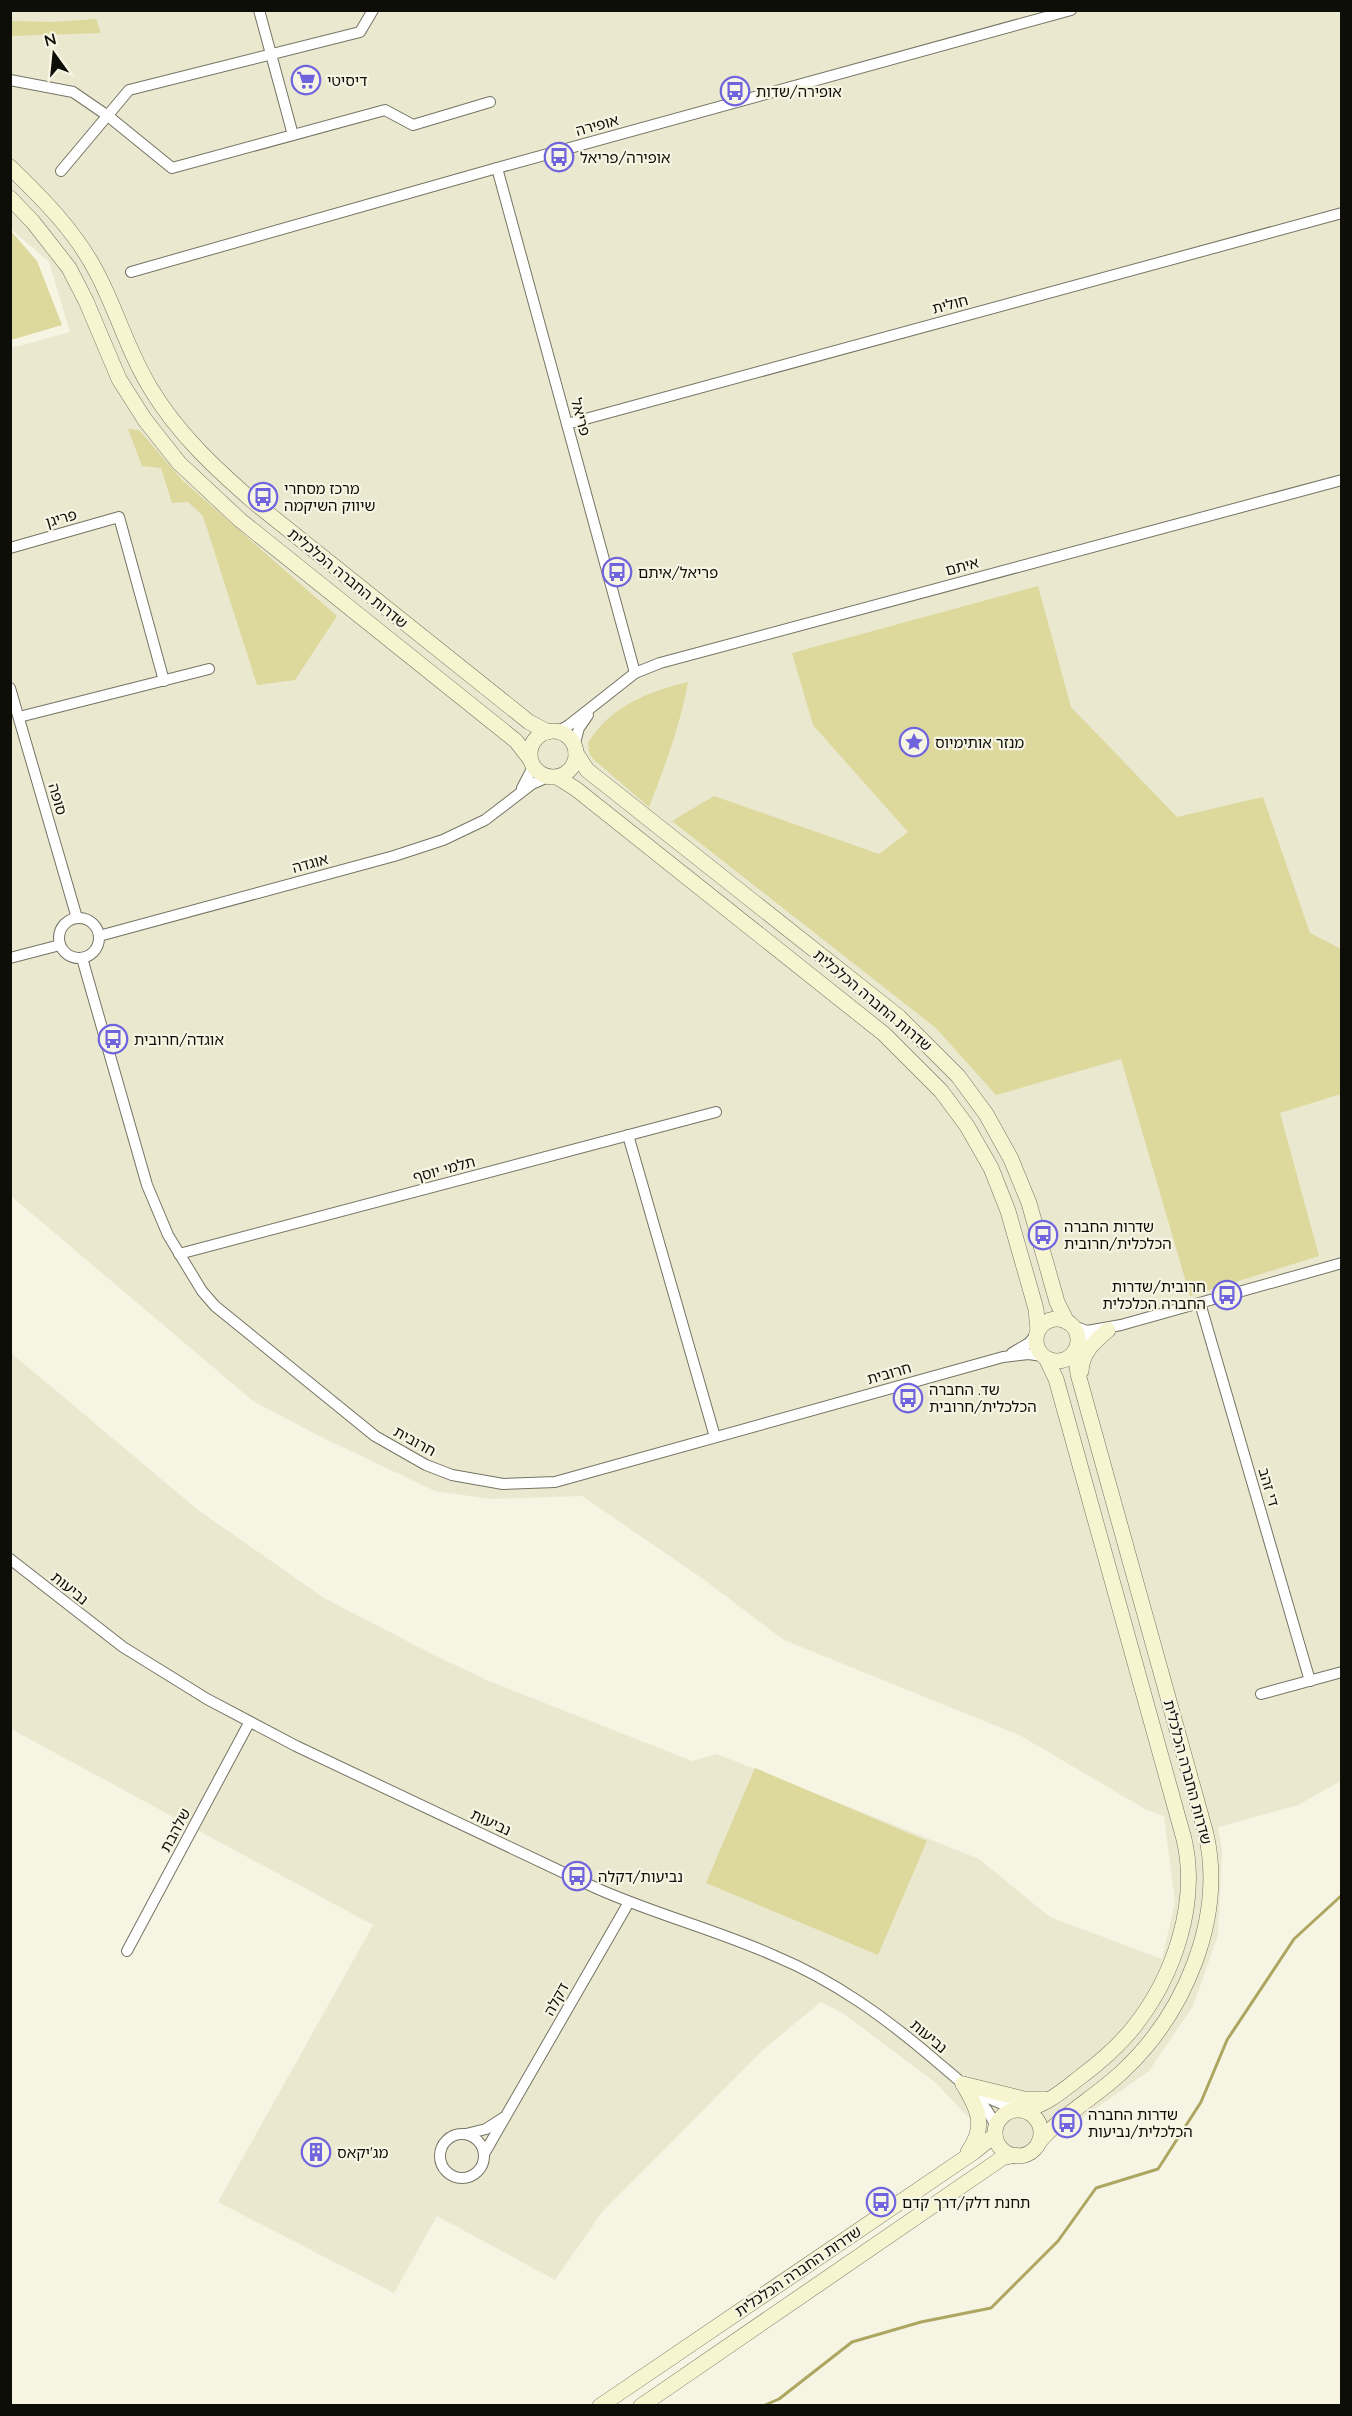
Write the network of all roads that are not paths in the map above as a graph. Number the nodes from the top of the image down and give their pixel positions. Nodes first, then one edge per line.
1 (259, 10) edge
2 (373, 10) edge
3 (1071, 10) edge
4 (271, 54) junction
5 (10, 80) edge
6 (490, 102) dead end
7 (108, 116) junction
8 (293, 135) junction
9 (10, 167) edge
10 (497, 168) junction
11 (61, 171) dead end
12 (10, 198) edge
13 (1341, 213) edge
14 (131, 272) dead end
15 (567, 424) junction
16 (1341, 480) edge
17 (10, 548) edge
18 (209, 669) dead end
19 (635, 673) junction
20 (164, 681) junction
21 (10, 688) edge
22 (600, 700) junction
23 (19, 717) junction
24 (552, 732) junction
25 (575, 749) junction
26 (531, 763) junction
27 (553, 777) junction
28 (517, 794) junction
29 (76, 918) junction
30 (99, 936) junction
31 (60, 945) junction
32 (10, 958) edge
33 (82, 958) junction
34 (716, 1112) dead end
35 (628, 1135) junction
36 (179, 1254) junction
37 (1341, 1263) edge
38 (1200, 1303) junction
39 (1069, 1324) junction
40 (1114, 1327) junction
41 (1038, 1332) junction
42 (1076, 1349) junction
43 (1003, 1357) junction
44 (1044, 1357) junction
45 (1082, 1389) junction
46 (715, 1437) junction
47 (10, 1559) edge
48 (1341, 1672) edge
49 (1310, 1680) junction
50 (1261, 1694) dead end
51 (249, 1723) junction
52 (628, 1902) junction
53 (127, 1951) dead end
54 (965, 2087) junction
55 (1060, 2093) junction
56 (1020, 2110) junction
57 (510, 2112) junction
58 (995, 2131) junction
59 (465, 2134) junction
60 (1039, 2142) junction
61 (484, 2154) junction
62 (1015, 2156) junction
63 (961, 2161) junction
64 (600, 2406) edge
65 (641, 2406) edge

1 - 4 street
2 - 4 street
3 - 10 street, אופירה
4 - 7 street
4 - 8 street
5 - 7 street
6 - 8 street
7 - 8 street
7 - 11 street
9 - 24 main road, שדרות החברה הכלכלית
10 - 14 street, אופירה
10 - 15 street, פריאל
12 - 26 main road, שדרות החברה הכלכלית
13 - 15 street, חולית
15 - 19 street, פריאל
16 - 19 street, איתם
17 - 20 street, פריגן
18 - 20 street
19 - 22 street, איתם
20 - 23 street
21 - 23 street, סופה
22 - 24 street, איתם
22 - 25 street, איתם
23 - 29 street, סופה
24 - 25 main road
24 - 26 main road
25 - 27 main road
25 - 39 main road, שדרות החברה הכלכלית
26 - 27 main road
26 - 28 street, אוגדה
27 - 28 street, אוגדה
27 - 41 main road, שדרות החברה הכלכלית
28 - 30 street, אוגדה
29 - 30 street
29 - 31 street
30 - 33 street
31 - 32 street
31 - 33 street
33 - 36 street, חרובית
34 - 35 street, תלמי יוסף
35 - 36 street, תלמי יוסף
35 - 46 street
36 - 46 street, חרובית
37 - 38 street
38 - 40 street
38 - 49 street, די זהב
39 - 40 street
39 - 41 main road
39 - 42 main road
40 - 42 street
40 - 45 main road
41 - 43 street, חרובית
41 - 44 main road
42 - 44 main road
42 - 45 main road, שדרות החברה הכלכלית
43 - 44 street, חרובית
43 - 46 street, חרובית
44 - 55 main road, שדרות החברה הכלכלית
45 - 60 main road, שדרות החברה הכלכלית
47 - 51 street, נביעות
48 - 49 street
49 - 50 street
51 - 52 street, נביעות
51 - 53 street, שלהבת
52 - 54 street, נביעות
52 - 57 street, דקלה
54 - 55 main road
54 - 56 street, נביעות
54 - 58 street, נביעות
54 - 63 main road
55 - 56 main road, שדרות החברה הכלכלית
56 - 58 main road
56 - 60 main road
57 - 59 street, דקלה
57 - 61 street, דקלה
58 - 62 main road
58 - 63 main road, שדרות החברה הכלכלית
59 - 61 street
59 - 61 street
60 - 62 main road
62 - 65 main road, שדרות החברה הכלכלית
63 - 64 main road, שדרות החברה הכלכלית

